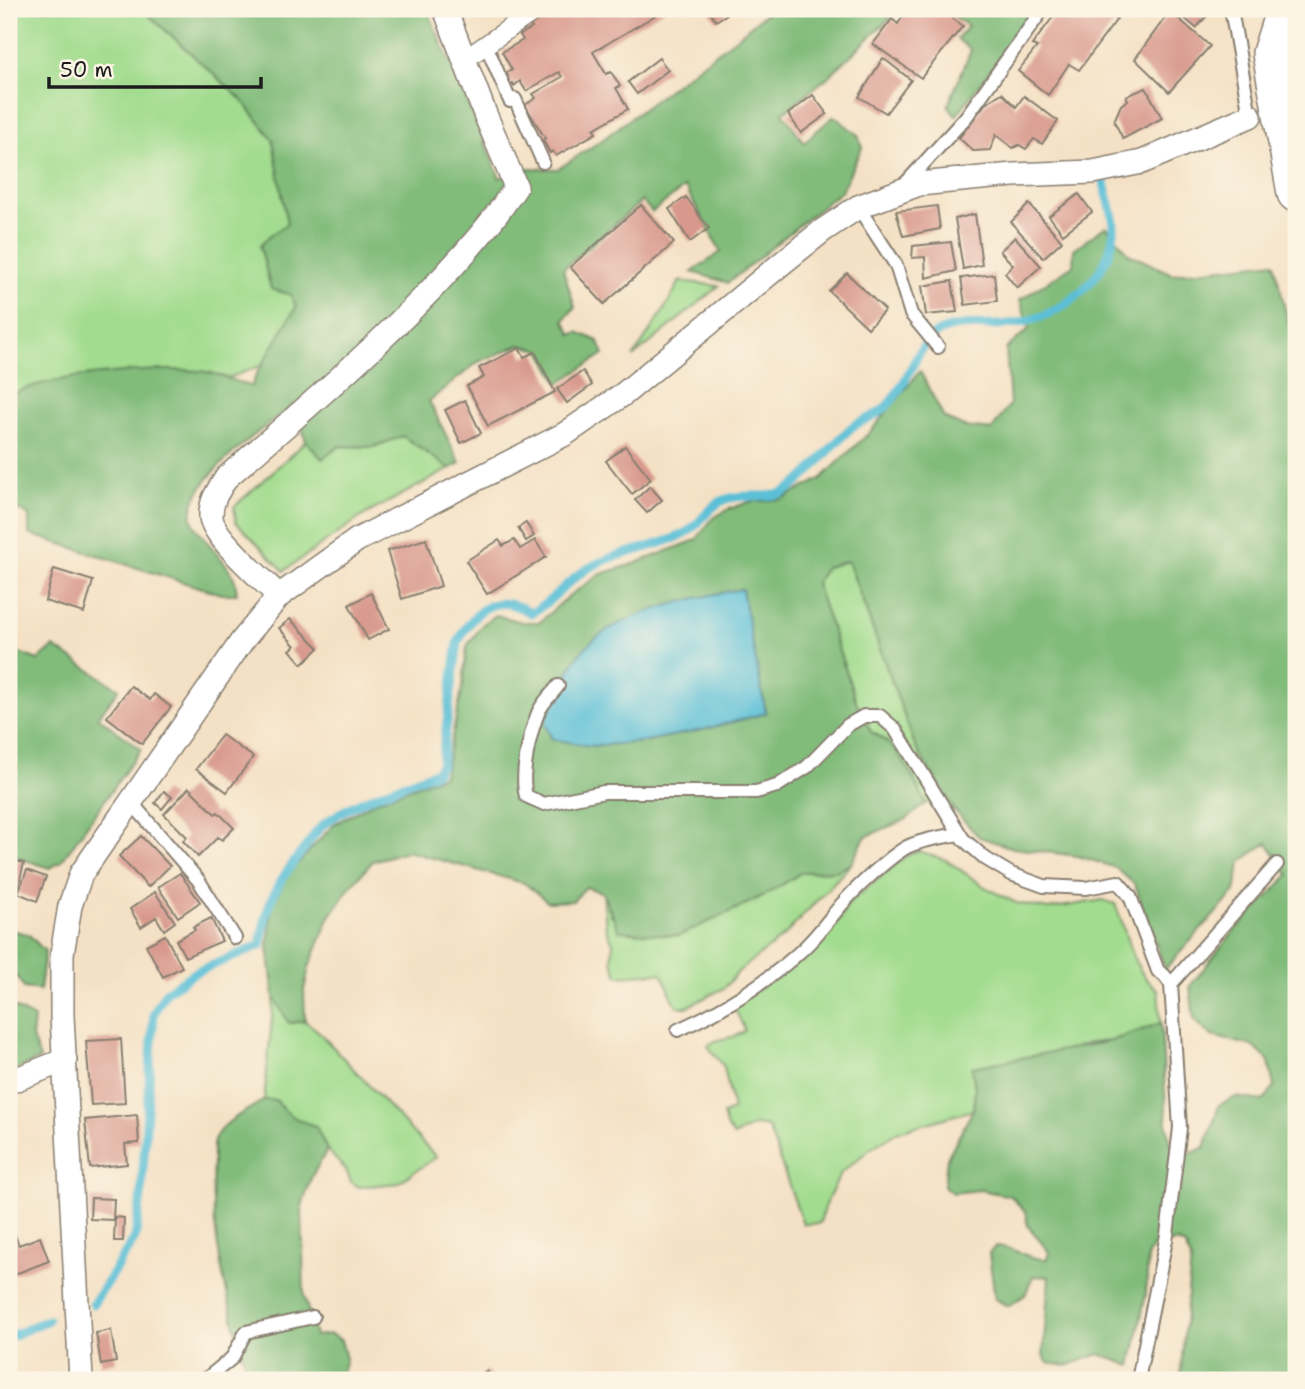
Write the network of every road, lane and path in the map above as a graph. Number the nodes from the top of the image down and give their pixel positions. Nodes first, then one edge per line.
1 (444, 9) edge
2 (537, 9) edge
3 (1043, 9) edge
4 (1231, 9) edge
5 (1287, 9) edge
6 (1296, 44) edge
7 (486, 45) junction
8 (464, 60) junction
9 (510, 101) junction
10 (485, 114) junction
11 (1250, 116) joint
12 (543, 162) dead end
13 (898, 192) junction
14 (1296, 192) edge
15 (858, 208) junction
16 (938, 348) dead end
17 (279, 596) junction
18 (558, 686) dead end
19 (131, 802) junction
20 (959, 834) junction
21 (1277, 864) dead end
22 (235, 938) dead end
23 (1171, 984) junction
24 (678, 1030) dead end
25 (65, 1060) junction
26 (9, 1082) edge
27 (313, 1317) dead end
28 (81, 1380) edge
29 (205, 1380) edge
30 (1138, 1380) edge

1 - 8 street
2 - 7 street
3 - 13 lane
4 - 11 lane
5 - 6 main road
5 - 14 main road
7 - 8 street
7 - 9 lane
8 - 10 street
9 - 10 lane
9 - 12 lane
10 - 17 street
11 - 13 street
13 - 15 street
15 - 16 lane
15 - 17 street
17 - 19 street
18 - 20 lane
19 - 22 lane
19 - 25 street
20 - 23 lane
20 - 24 lane
21 - 23 lane
23 - 30 lane
25 - 26 street
25 - 28 street
27 - 29 lane

